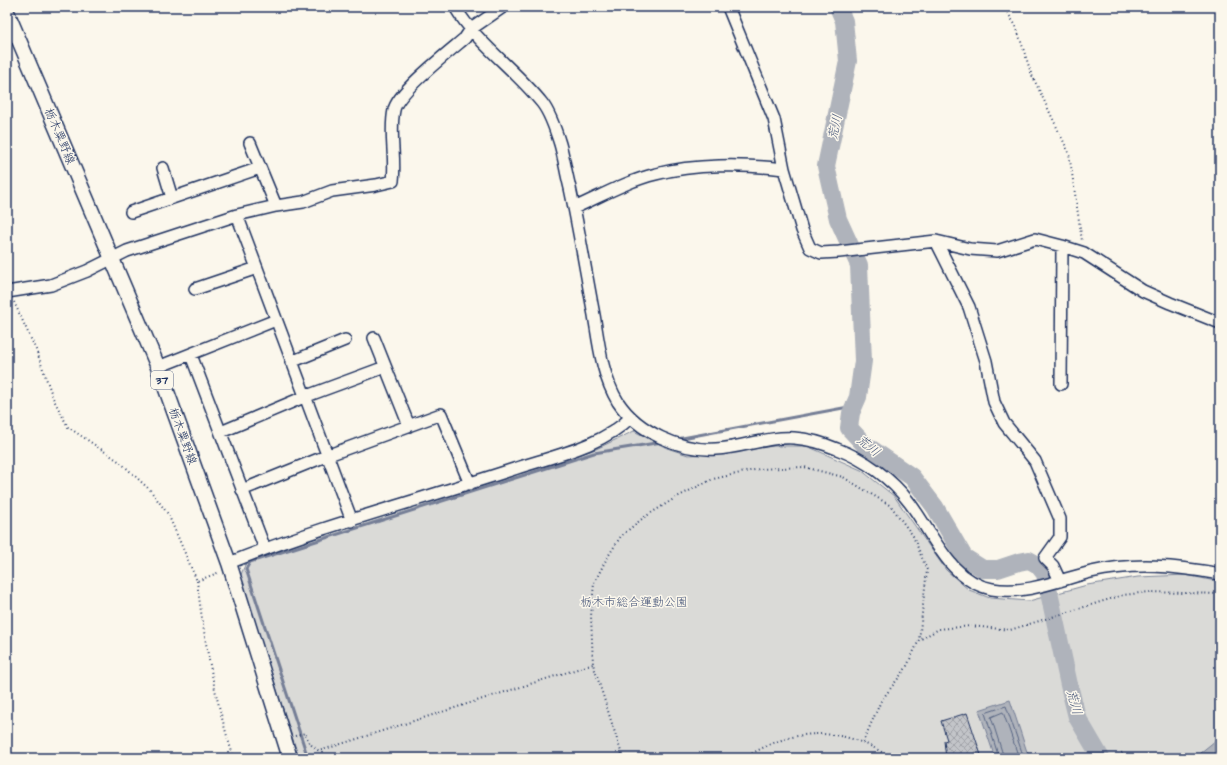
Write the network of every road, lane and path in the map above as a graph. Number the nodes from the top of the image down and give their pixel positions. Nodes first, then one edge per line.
1 (455, 7) edge
2 (502, 7) edge
3 (728, 7) edge
4 (1002, 7) edge
5 (7, 12) edge
6 (471, 29) junction
7 (250, 143) dead end
8 (163, 168) dead end
9 (260, 168) junction
10 (784, 168) junction
11 (172, 198) junction
12 (276, 206) junction
13 (574, 208) junction
14 (131, 212) dead end
15 (237, 215) junction
16 (936, 241) junction
17 (1062, 246) junction
18 (1084, 253) junction
19 (112, 258) junction
20 (257, 268) junction
21 (8, 289) edge
22 (195, 289) dead end
23 (276, 320) junction
24 (1220, 323) edge
25 (374, 338) dead end
26 (345, 340) dead end
27 (191, 355) junction
28 (291, 362) junction
29 (158, 367) junction
30 (385, 367) junction
31 (1061, 384) dead end
32 (304, 397) junction
33 (631, 417) junction
34 (408, 426) junction
35 (221, 432) junction
36 (326, 456) junction
37 (470, 484) junction
38 (242, 490) junction
39 (352, 521) junction
40 (265, 550) junction
41 (229, 563) junction
42 (1220, 574) edge
43 (197, 580) junction
44 (1060, 581) junction
45 (1220, 594) edge
46 (920, 640) junction
47 (593, 664) junction
48 (284, 740) junction
49 (862, 742) junction
50 (1123, 752) dead end
51 (234, 758) edge
52 (290, 758) edge
53 (623, 758) edge
54 (745, 758) edge
55 (891, 758) edge
56 (1115, 758) edge

1 - 6 street
2 - 6 street
3 - 10 street
4 - 18 path
5 - 19 main road, 栃木粟野線 / 37
6 - 12 street
6 - 13 street
7 - 9 street
8 - 11 street
9 - 11 street
9 - 12 street
10 - 13 street
10 - 16 street
11 - 14 street
12 - 15 street
13 - 33 street
15 - 19 street
15 - 20 street
16 - 17 street
16 - 44 street
17 - 18 street
17 - 31 street
18 - 24 street
19 - 21 street
19 - 29 main road, 栃木粟野線 / 37
20 - 22 street
20 - 23 street
21 - 43 path
23 - 27 street
23 - 28 street
25 - 30 street
26 - 28 street
27 - 29 street
27 - 35 street
28 - 32 street
29 - 41 main road, 栃木粟野線 / 37
30 - 32 street
30 - 34 street
32 - 35 street
32 - 36 street
33 - 37 street
33 - 44 street
34 - 36 street
34 - 37 street
35 - 38 street
36 - 38 street
36 - 39 street
37 - 39 street
38 - 40 street
39 - 40 street
40 - 41 street
41 - 43 path
41 - 48 main road, 栃木粟野線 / 37
42 - 44 street
43 - 51 path
45 - 46 path
46 - 47 path
46 - 49 path
47 - 48 path
47 - 53 path
48 - 52 main road, 栃木粟野線 / 37
49 - 54 path
49 - 55 path
50 - 56 path

